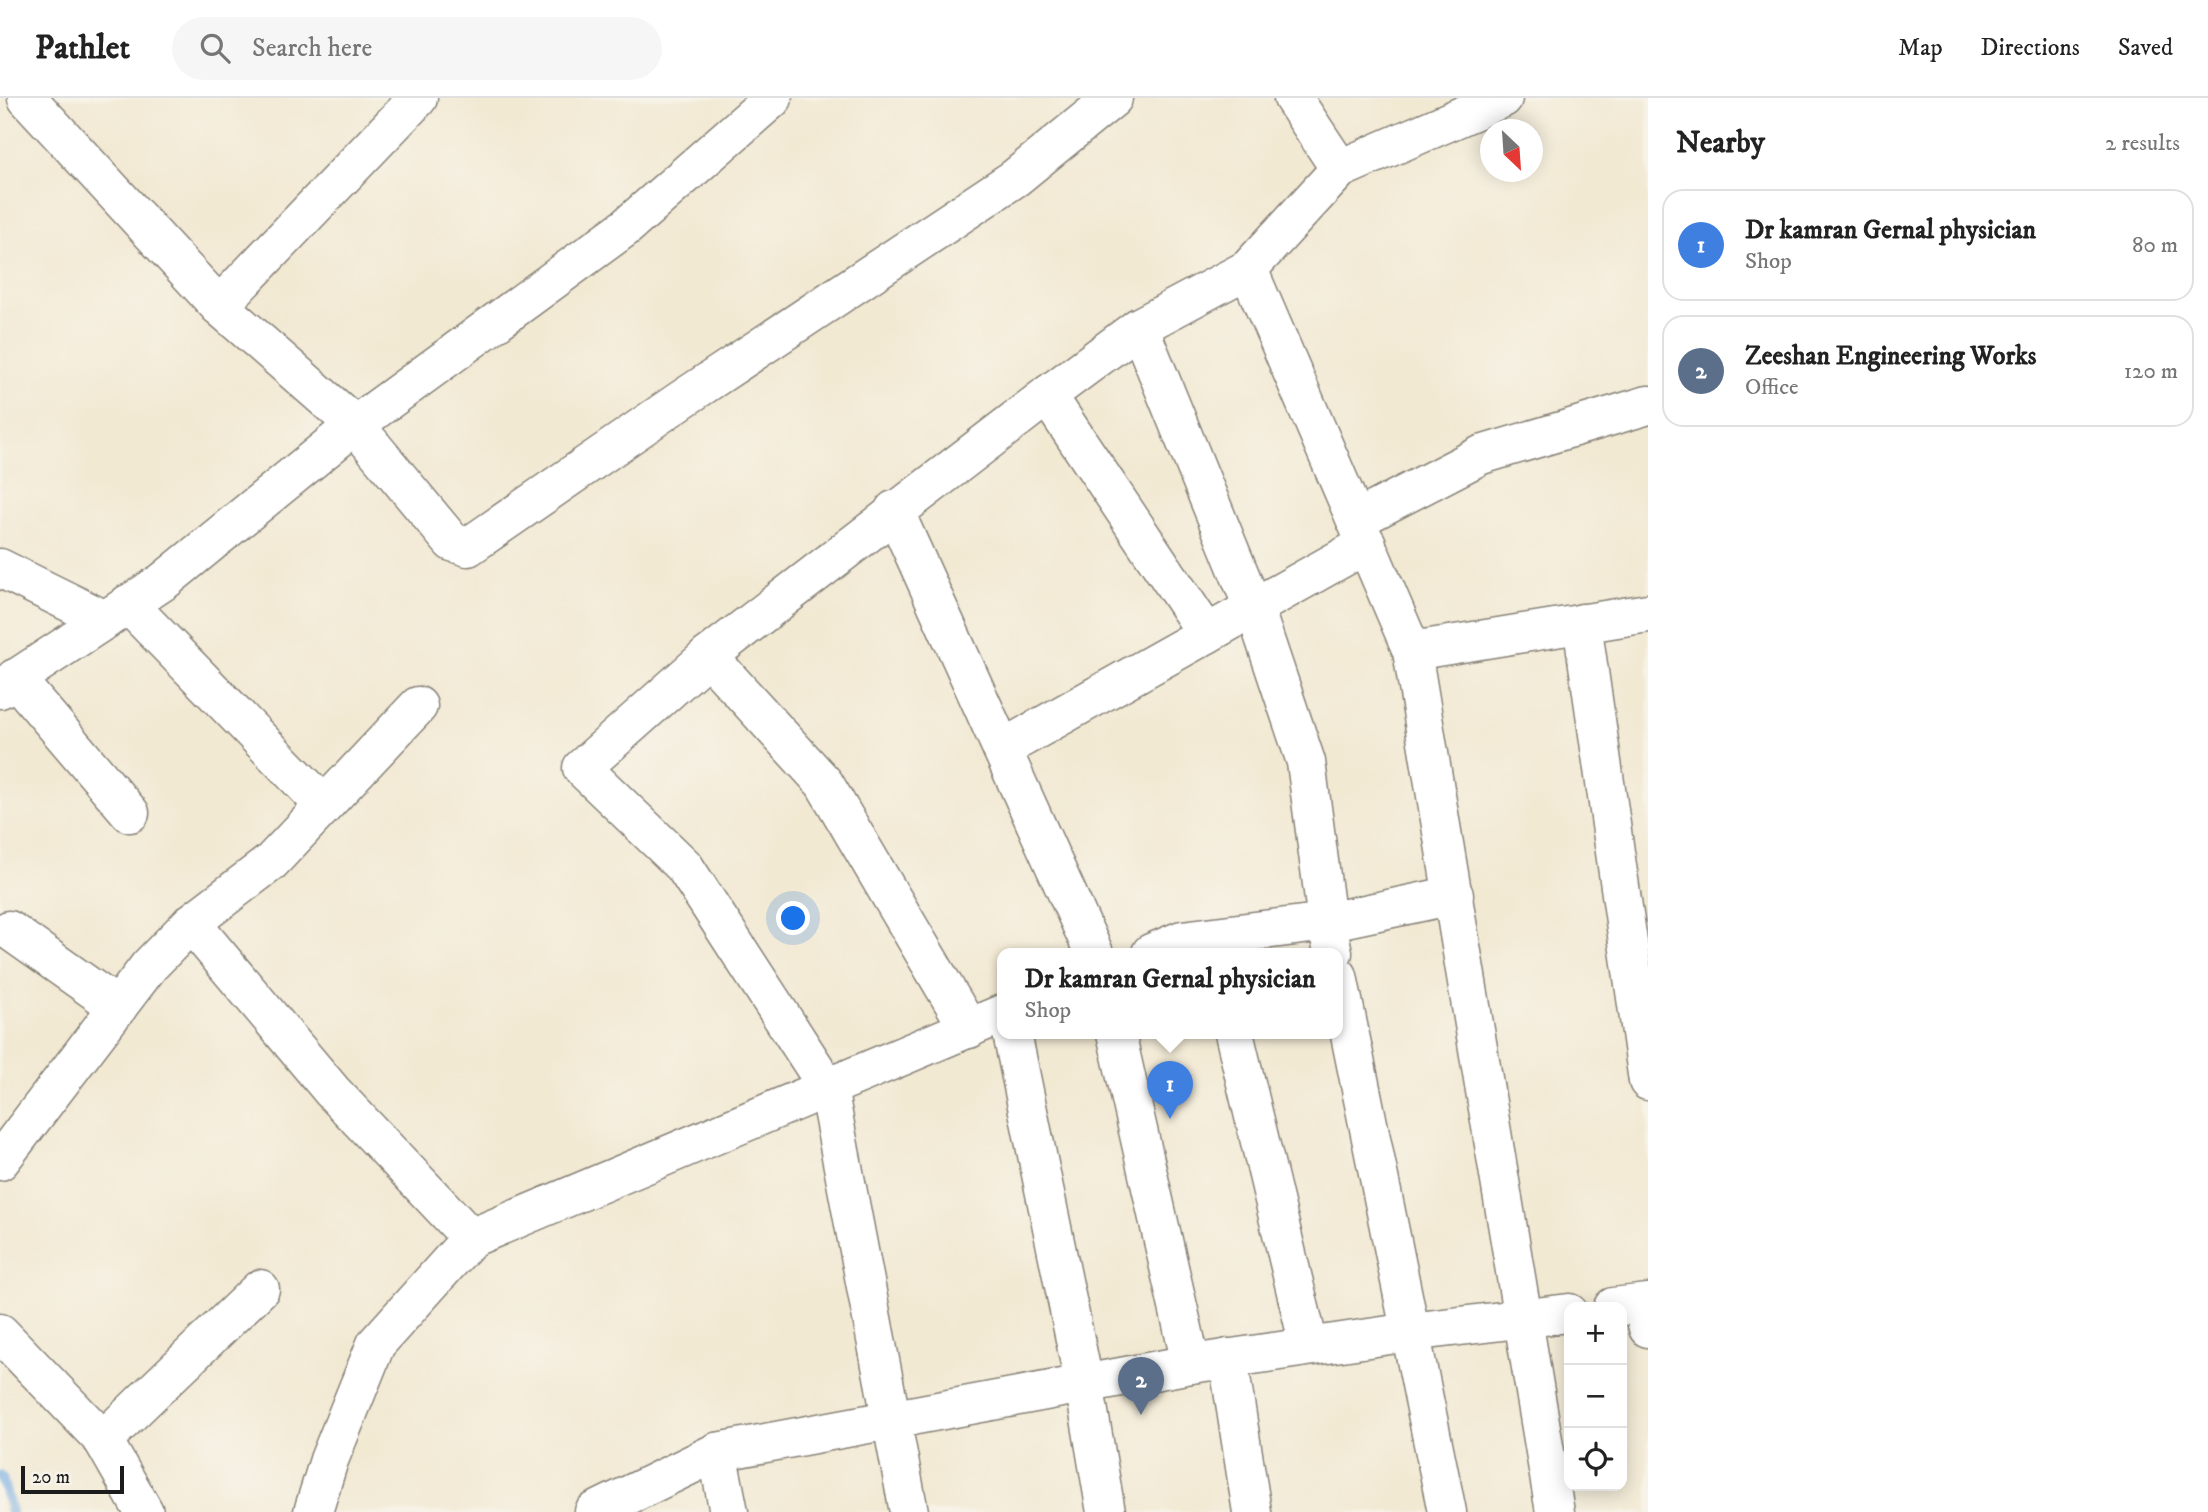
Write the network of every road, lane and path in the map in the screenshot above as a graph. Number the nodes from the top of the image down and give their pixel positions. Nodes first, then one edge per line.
1 (27, 98) edge
2 (418, 98) edge
3 (773, 98) edge
4 (1113, 98) edge
5 (1293, 98) edge
6 (1503, 98) edge
7 (1340, 169) junction
8 (1248, 269) junction
9 (219, 306) junction
10 (1139, 327) junction
11 (1049, 394) junction
12 (1648, 405) edge
13 (355, 425) junction
14 (894, 510) junction
15 (1361, 532) junction
16 (0, 568) edge
17 (1253, 607) junction
18 (116, 612) junction
19 (1648, 613) edge
20 (1582, 623) junction
21 (1207, 634) junction
22 (1412, 650) junction
23 (708, 656) junction
24 (8, 683) edge
25 (418, 706) dead end
26 (1002, 749) junction
27 (324, 805) junction
28 (130, 813) dead end
29 (1454, 895) junction
30 (191, 923) junction
31 (9, 930) dead end
32 (1330, 937) edge
33 (1213, 944) edge
34 (1092, 948) edge
35 (1163, 948) edge
36 (1343, 1001) edge
37 (118, 1007) junction
38 (986, 1022) edge
39 (1013, 1039) edge
40 (1117, 1039) edge
41 (1235, 1039) edge
42 (1648, 1081) edge
43 (828, 1088) junction
44 (0, 1161) edge
45 (471, 1238) junction
46 (260, 1289) dead end
47 (1564, 1313) edge
48 (1524, 1318) junction
49 (1410, 1332) junction
50 (0, 1333) edge
51 (1309, 1346) junction
52 (1228, 1358) junction
53 (1191, 1364) junction
54 (1084, 1383) junction
55 (890, 1420) junction
56 (103, 1440) junction
57 (717, 1451) junction
58 (144, 1512) edge
59 (313, 1512) edge
60 (594, 1512) edge
61 (729, 1512) edge
62 (909, 1512) edge
63 (1106, 1512) edge
64 (1252, 1512) edge
65 (1447, 1512) edge
66 (1555, 1512) edge

1 - 9 street
2 - 9 street
3 - 13 street
4 - 13 street
5 - 7 street
6 - 7 street
7 - 8 street
8 - 10 street
8 - 15 street
9 - 13 street
10 - 11 street
10 - 17 street
11 - 14 street
11 - 21 street
12 - 15 street
13 - 18 street
14 - 23 street
14 - 26 street
15 - 17 street
15 - 22 street
16 - 18 street
17 - 21 street
17 - 32 street
18 - 24 street
18 - 27 street
19 - 20 street
20 - 22 street
20 - 42 street
21 - 26 street
22 - 29 street
23 - 38 street
23 - 43 street
24 - 28 street
25 - 27 street
26 - 34 street
27 - 30 street
29 - 32 street
29 - 48 street
30 - 37 street
30 - 45 street
31 - 37 street
32 - 33 street
33 - 35 street
36 - 49 street
37 - 44 street
38 - 43 street
39 - 54 street
40 - 53 street
41 - 51 street
43 - 45 street
43 - 55 street
45 - 59 street
46 - 56 street
47 - 48 street
48 - 49 street
48 - 66 street
49 - 51 street
49 - 65 street
50 - 56 street
51 - 52 street
52 - 53 street
52 - 64 street
53 - 54 street
54 - 55 street
54 - 63 street
55 - 57 street
55 - 62 street
56 - 58 street
57 - 60 street
57 - 61 street

